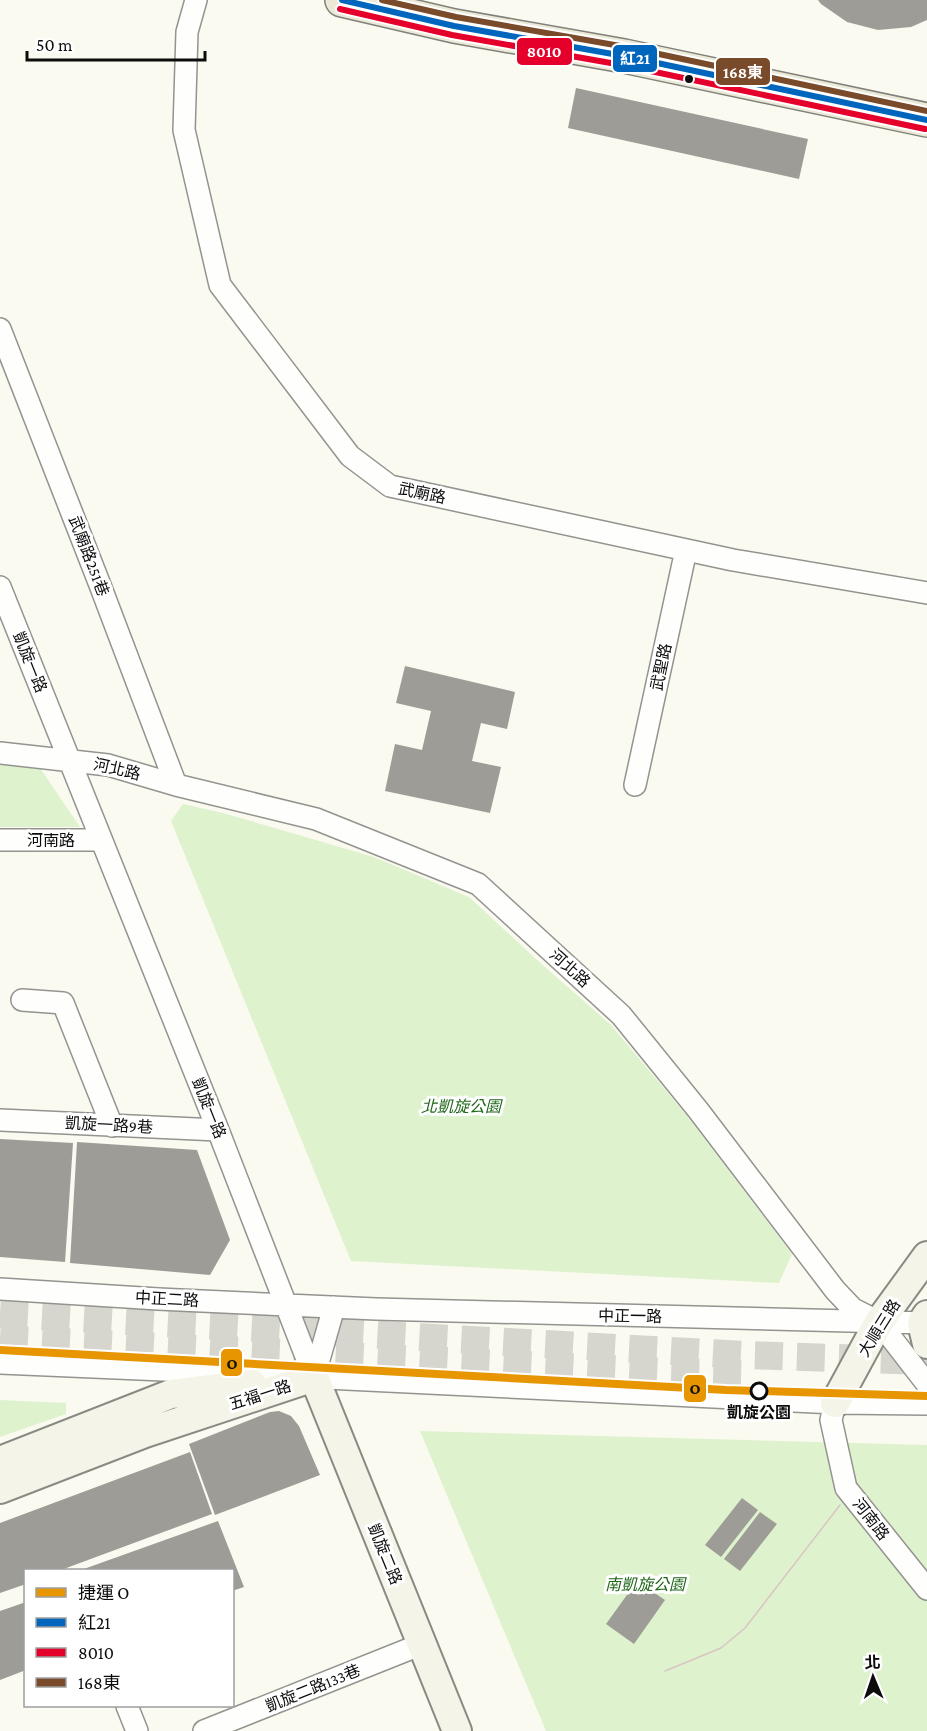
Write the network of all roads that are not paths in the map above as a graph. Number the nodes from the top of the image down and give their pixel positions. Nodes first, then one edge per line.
1 (196, 0) edge
2 (342, 0) edge
3 (927, 120) edge
4 (0, 329) edge
5 (686, 550) junction
6 (0, 587) edge
7 (927, 593) edge
8 (0, 753) edge
9 (71, 765) junction
10 (176, 785) junction
11 (635, 785) dead end
12 (0, 840) edge
13 (101, 840) junction
14 (22, 1000) dead end
15 (0, 1120) edge
16 (112, 1126) junction
17 (218, 1130) junction
18 (927, 1256) edge
19 (0, 1289) edge
20 (287, 1306) junction
21 (334, 1307) junction
22 (879, 1322) junction
23 (926, 1326) edge
24 (0, 1364) edge
25 (314, 1377) junction
26 (927, 1384) edge
27 (835, 1403) junction
28 (927, 1404) edge
29 (0, 1461) edge
30 (0, 1490) edge
31 (927, 1589) edge
32 (422, 1644) junction
33 (127, 1707) edge
34 (137, 1731) edge
35 (204, 1731) edge
36 (457, 1731) edge

1 - 5 street, 武廟路
2 - 3 main road
4 - 10 street, 武廟路251巷
5 - 7 street, 武廟路
5 - 11 street, 武聖路
6 - 9 street, 凱旋一路
8 - 9 street, 河北路
9 - 10 street, 河北路
9 - 13 street, 凱旋一路
10 - 22 street, 河北路
12 - 13 street, 河南路
13 - 17 street, 凱旋一路
14 - 16 street
15 - 16 street, 凱旋一路9巷
16 - 17 street, 凱旋一路9巷
17 - 20 street, 凱旋一路
18 - 22 street, 大順三路
19 - 20 street, 中正二路
20 - 21 street, 中正二路
20 - 25 street, 凱旋一路
21 - 22 street, 中正一路
21 - 25 street
22 - 23 street, 中正一路
22 - 26 street, 河北路
22 - 27 street, 大順三路
24 - 25 street
25 - 27 street
25 - 29 street, 五福一路
25 - 30 street, 五福一路
25 - 32 street, 凱旋二路
27 - 28 street
27 - 31 street, 河南路
32 - 35 street, 凱旋二路133巷
32 - 36 street, 凱旋二路
33 - 34 street

